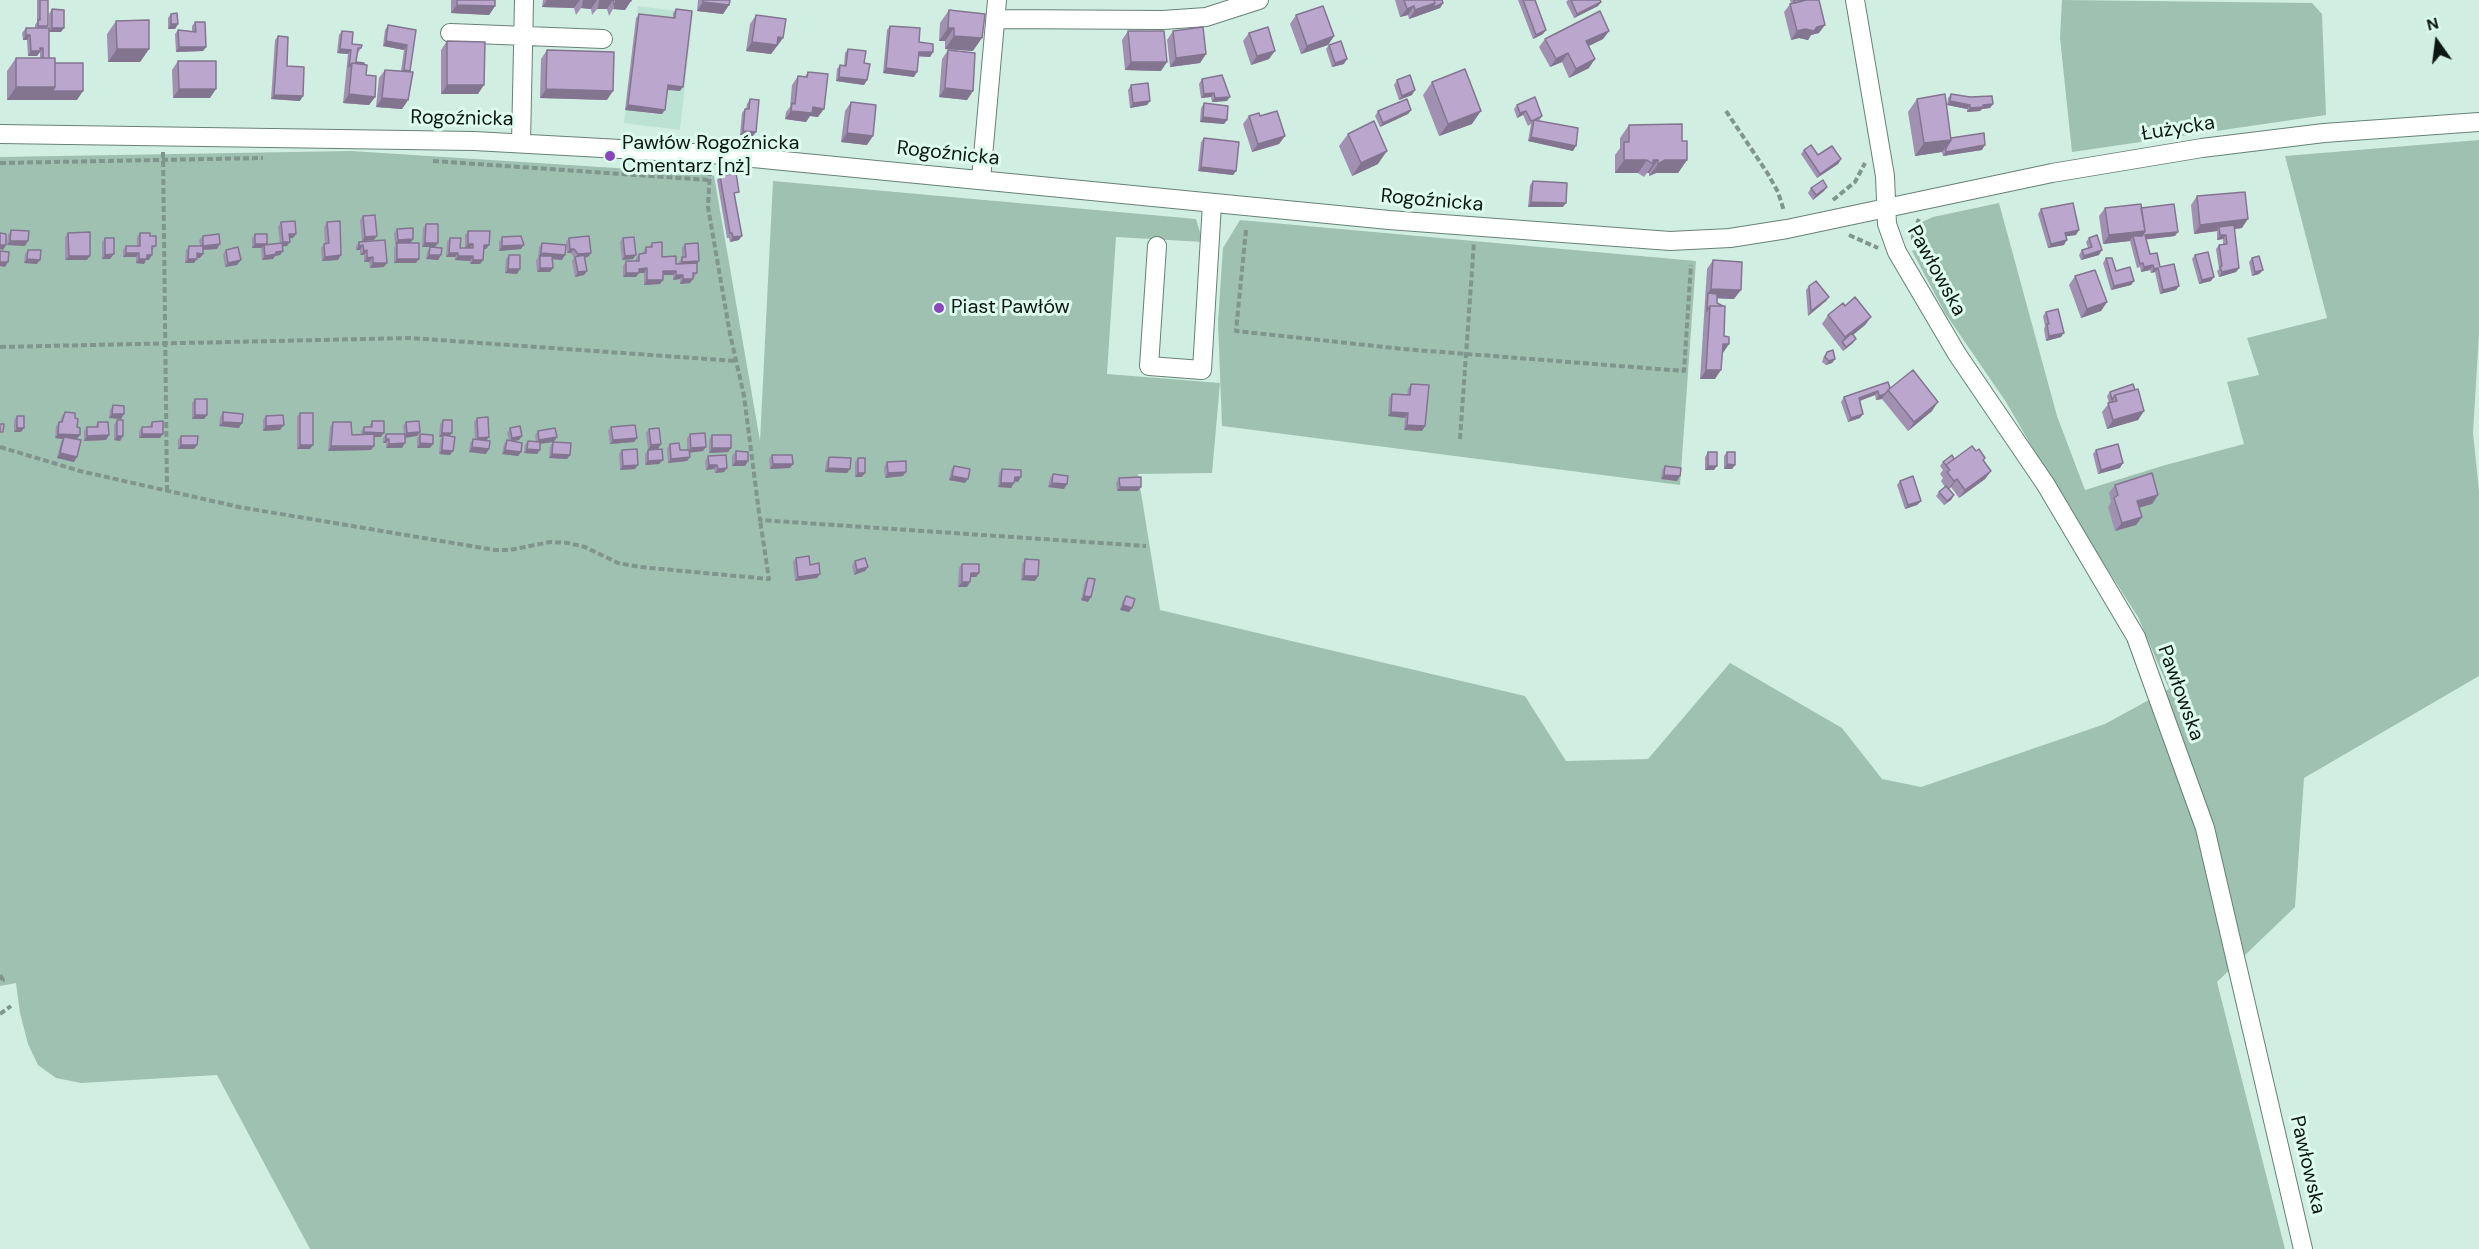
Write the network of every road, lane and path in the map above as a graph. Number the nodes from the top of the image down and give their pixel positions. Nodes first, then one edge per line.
1 (524, 0) edge
2 (997, 0) edge
3 (1259, 0) edge
4 (1855, 0) edge
5 (996, 19) junction
6 (450, 33) dead end
7 (524, 35) junction
8 (603, 39) dead end
9 (1726, 111) dead end
10 (2479, 122) edge
11 (0, 134) edge
12 (161, 137) junction
13 (521, 143) junction
14 (712, 154) junction
15 (1867, 157) dead end
16 (269, 158) dead end
17 (163, 160) junction
18 (428, 160) dead end
19 (0, 163) edge
20 (981, 179) junction
21 (708, 180) junction
22 (1831, 202) dead end
23 (1212, 204) junction
24 (1887, 208) junction
25 (1793, 213) dead end
26 (1784, 214) junction
27 (1777, 215) dead end
28 (1246, 230) dead end
29 (1474, 238) dead end
30 (1157, 246) dead end
31 (1691, 265) dead end
32 (166, 344) junction
33 (0, 347) edge
34 (1467, 353) junction
35 (736, 361) junction
36 (1460, 439) dead end
37 (0, 447) edge
38 (167, 490) junction
39 (760, 520) junction
40 (1146, 546) dead end
41 (0, 975) edge
42 (0, 981) edge
43 (11, 1006) dead end
44 (0, 1014) edge
45 (2303, 1249) edge

1 - 7 street
2 - 5 street
3 - 5 street
4 - 24 street, Pawłowska
5 - 20 street
6 - 7 street
7 - 8 street
7 - 13 street
9 - 26 path
10 - 24 street, Łużycka
11 - 12 street, Rogoźnicka
12 - 13 street, Rogoźnicka
12 - 17 path
13 - 14 street, Rogoźnicka
14 - 20 street, Rogoźnicka
14 - 21 path
15 - 22 path
16 - 17 path
17 - 19 path
17 - 32 path
18 - 21 path
20 - 23 street, Rogoźnicka
21 - 35 path
23 - 24 street, Rogoźnicka
23 - 30 street
24 - 45 street, Pawłowska
25 - 26 path
26 - 27 path
28 - 34 path
29 - 34 path
31 - 34 path
32 - 33 path
32 - 35 path
32 - 38 path
34 - 36 path
35 - 39 path
37 - 38 path
38 - 39 path
39 - 40 path
41 - 42 path
43 - 44 path

